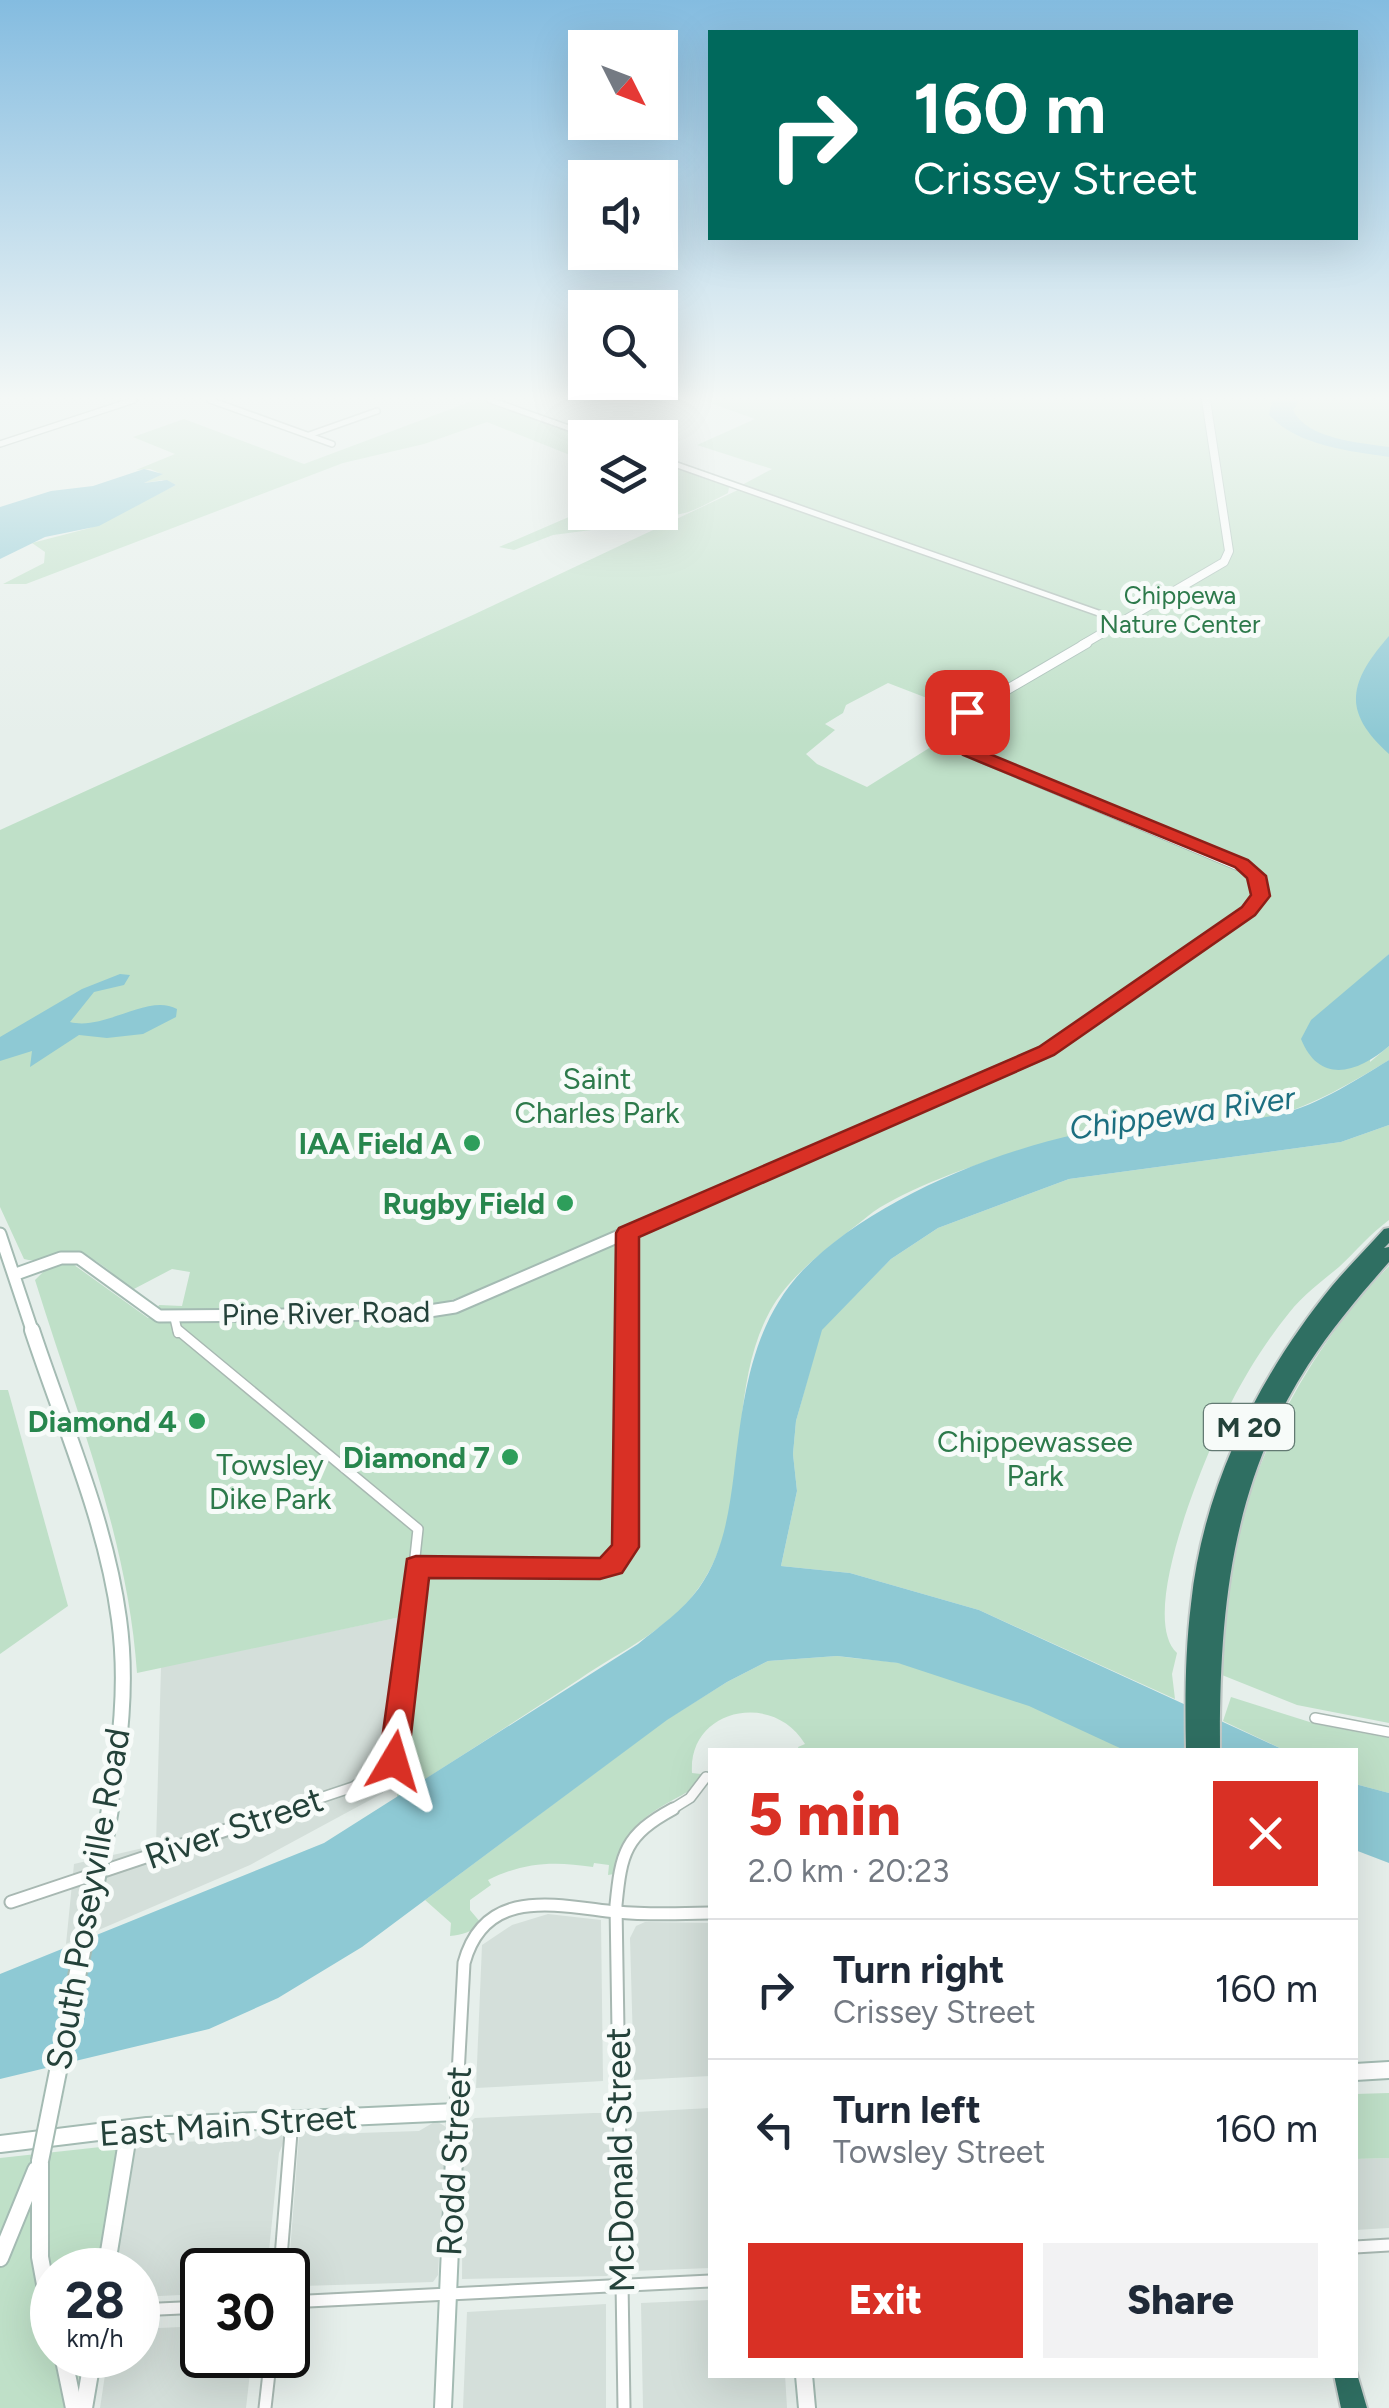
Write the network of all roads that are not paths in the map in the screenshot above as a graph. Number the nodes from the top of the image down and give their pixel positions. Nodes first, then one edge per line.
1 (810, 512) edge
2 (1221, 512) edge
3 (1124, 622) junction
4 (628, 1233) junction
5 (1389, 1233) edge
6 (0, 1234) edge
7 (1389, 1252) edge
8 (16, 1274) junction
9 (174, 1316) junction
10 (416, 1567) junction
11 (1202, 1663) junction
12 (1316, 1718) dead end
13 (1389, 1732) edge
14 (1196, 1748) edge
15 (1210, 1748) edge
16 (706, 1776) dead end
17 (11, 1902) dead end
18 (616, 1912) junction
19 (708, 1913) edge
20 (1389, 2070) edge
21 (1358, 2072) edge
22 (456, 2112) junction
23 (292, 2120) junction
24 (129, 2128) junction
25 (0, 2144) edge
26 (40, 2161) junction
27 (1389, 2246) edge
28 (1358, 2247) edge
29 (40, 2248) edge
30 (110, 2248) edge
31 (282, 2248) edge
32 (0, 2258) edge
33 (708, 2281) edge
34 (623, 2285) junction
35 (448, 2294) junction
36 (310, 2301) edge
37 (68, 2378) edge
38 (89, 2378) edge
39 (268, 2378) edge
40 (804, 2378) edge
41 (1347, 2378) edge
42 (74, 2408) edge
43 (84, 2408) edge
44 (265, 2408) edge
45 (443, 2408) edge
46 (624, 2408) edge
47 (807, 2408) edge
48 (1354, 2408) edge

1 - 3 street
2 - 3 street
3 - 4 street, Pine River Road
4 - 9 street, Pine River Road
4 - 10 street
5 - 11 highway, M 20
6 - 8 street, South Poseyville Road
7 - 11 highway, M 20
8 - 9 street, Pine River Road
8 - 26 street, South Poseyville Road, bridge
9 - 10 street
10 - 17 street, River Street
11 - 14 highway, M 20
11 - 15 highway, M 20
12 - 13 street
16 - 18 street, McDonald Street
18 - 19 street
18 - 22 street, Rodd Street
18 - 34 street, McDonald Street
20 - 21 street
22 - 23 street, East Main Street
22 - 35 street, Rodd Street
23 - 24 street, East Main Street
23 - 31 street
24 - 25 street, East Main Street
24 - 30 street
26 - 29 street
26 - 32 street
27 - 28 street
33 - 34 street
34 - 35 street
34 - 46 street, McDonald Street
35 - 36 street
35 - 45 street, Rodd Street
37 - 42 street
38 - 43 street
39 - 44 street
40 - 47 street
41 - 48 highway

